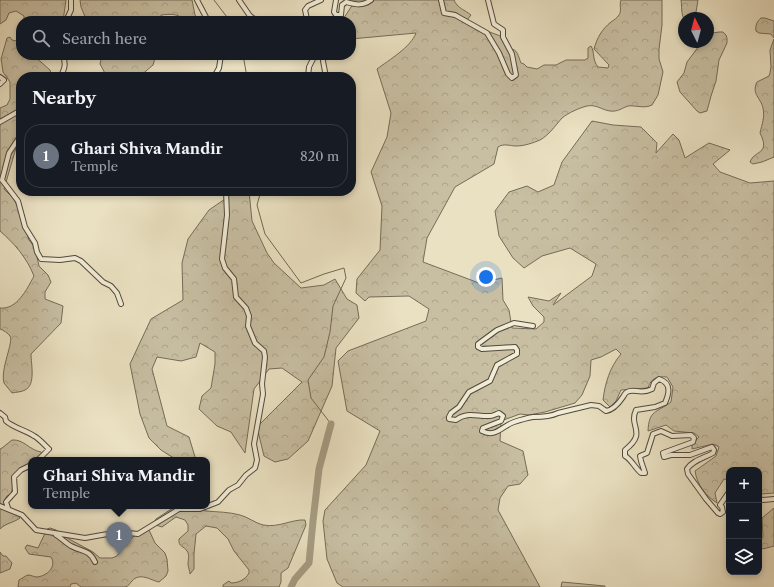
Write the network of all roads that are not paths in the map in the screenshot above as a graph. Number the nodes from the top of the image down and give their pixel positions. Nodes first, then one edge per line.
1 (71, 0) edge
2 (197, 0) edge
3 (239, 0) edge
4 (321, 0) edge
5 (336, 0) edge
6 (371, 0) edge
7 (441, 0) edge
8 (488, 0) edge
9 (68, 16) edge
10 (205, 16) edge
11 (250, 16) edge
12 (307, 16) edge
13 (64, 60) edge
14 (220, 60) edge
15 (313, 60) edge
16 (323, 60) edge
17 (62, 72) edge
18 (217, 72) edge
19 (308, 72) edge
20 (325, 72) edge
21 (0, 77) edge
22 (0, 84) edge
23 (16, 113) edge
24 (0, 122) edge
25 (16, 142) edge
26 (226, 196) edge
27 (121, 304) dead end
28 (533, 326) dead end
29 (0, 413) edge
30 (41, 457) edge
31 (28, 466) edge
32 (726, 496) edge
33 (774, 499) edge
34 (762, 500) edge
35 (210, 505) edge
36 (0, 506) edge
37 (8, 508) junction
38 (179, 509) edge
39 (179, 509) edge
40 (200, 509) edge
41 (54, 533) junction
42 (95, 562) dead end

1 - 9 street
2 - 10 street
3 - 11 street
4 - 12 street
5 - 6 street
7 - 8 street
13 - 17 street
14 - 18 street
15 - 19 street
16 - 20 street
21 - 22 street
23 - 24 street
25 - 27 street
26 - 35 street
28 - 32 street
29 - 30 street
31 - 37 street
33 - 34 street
36 - 37 street
37 - 41 street
38 - 41 street
39 - 40 street
41 - 42 street

